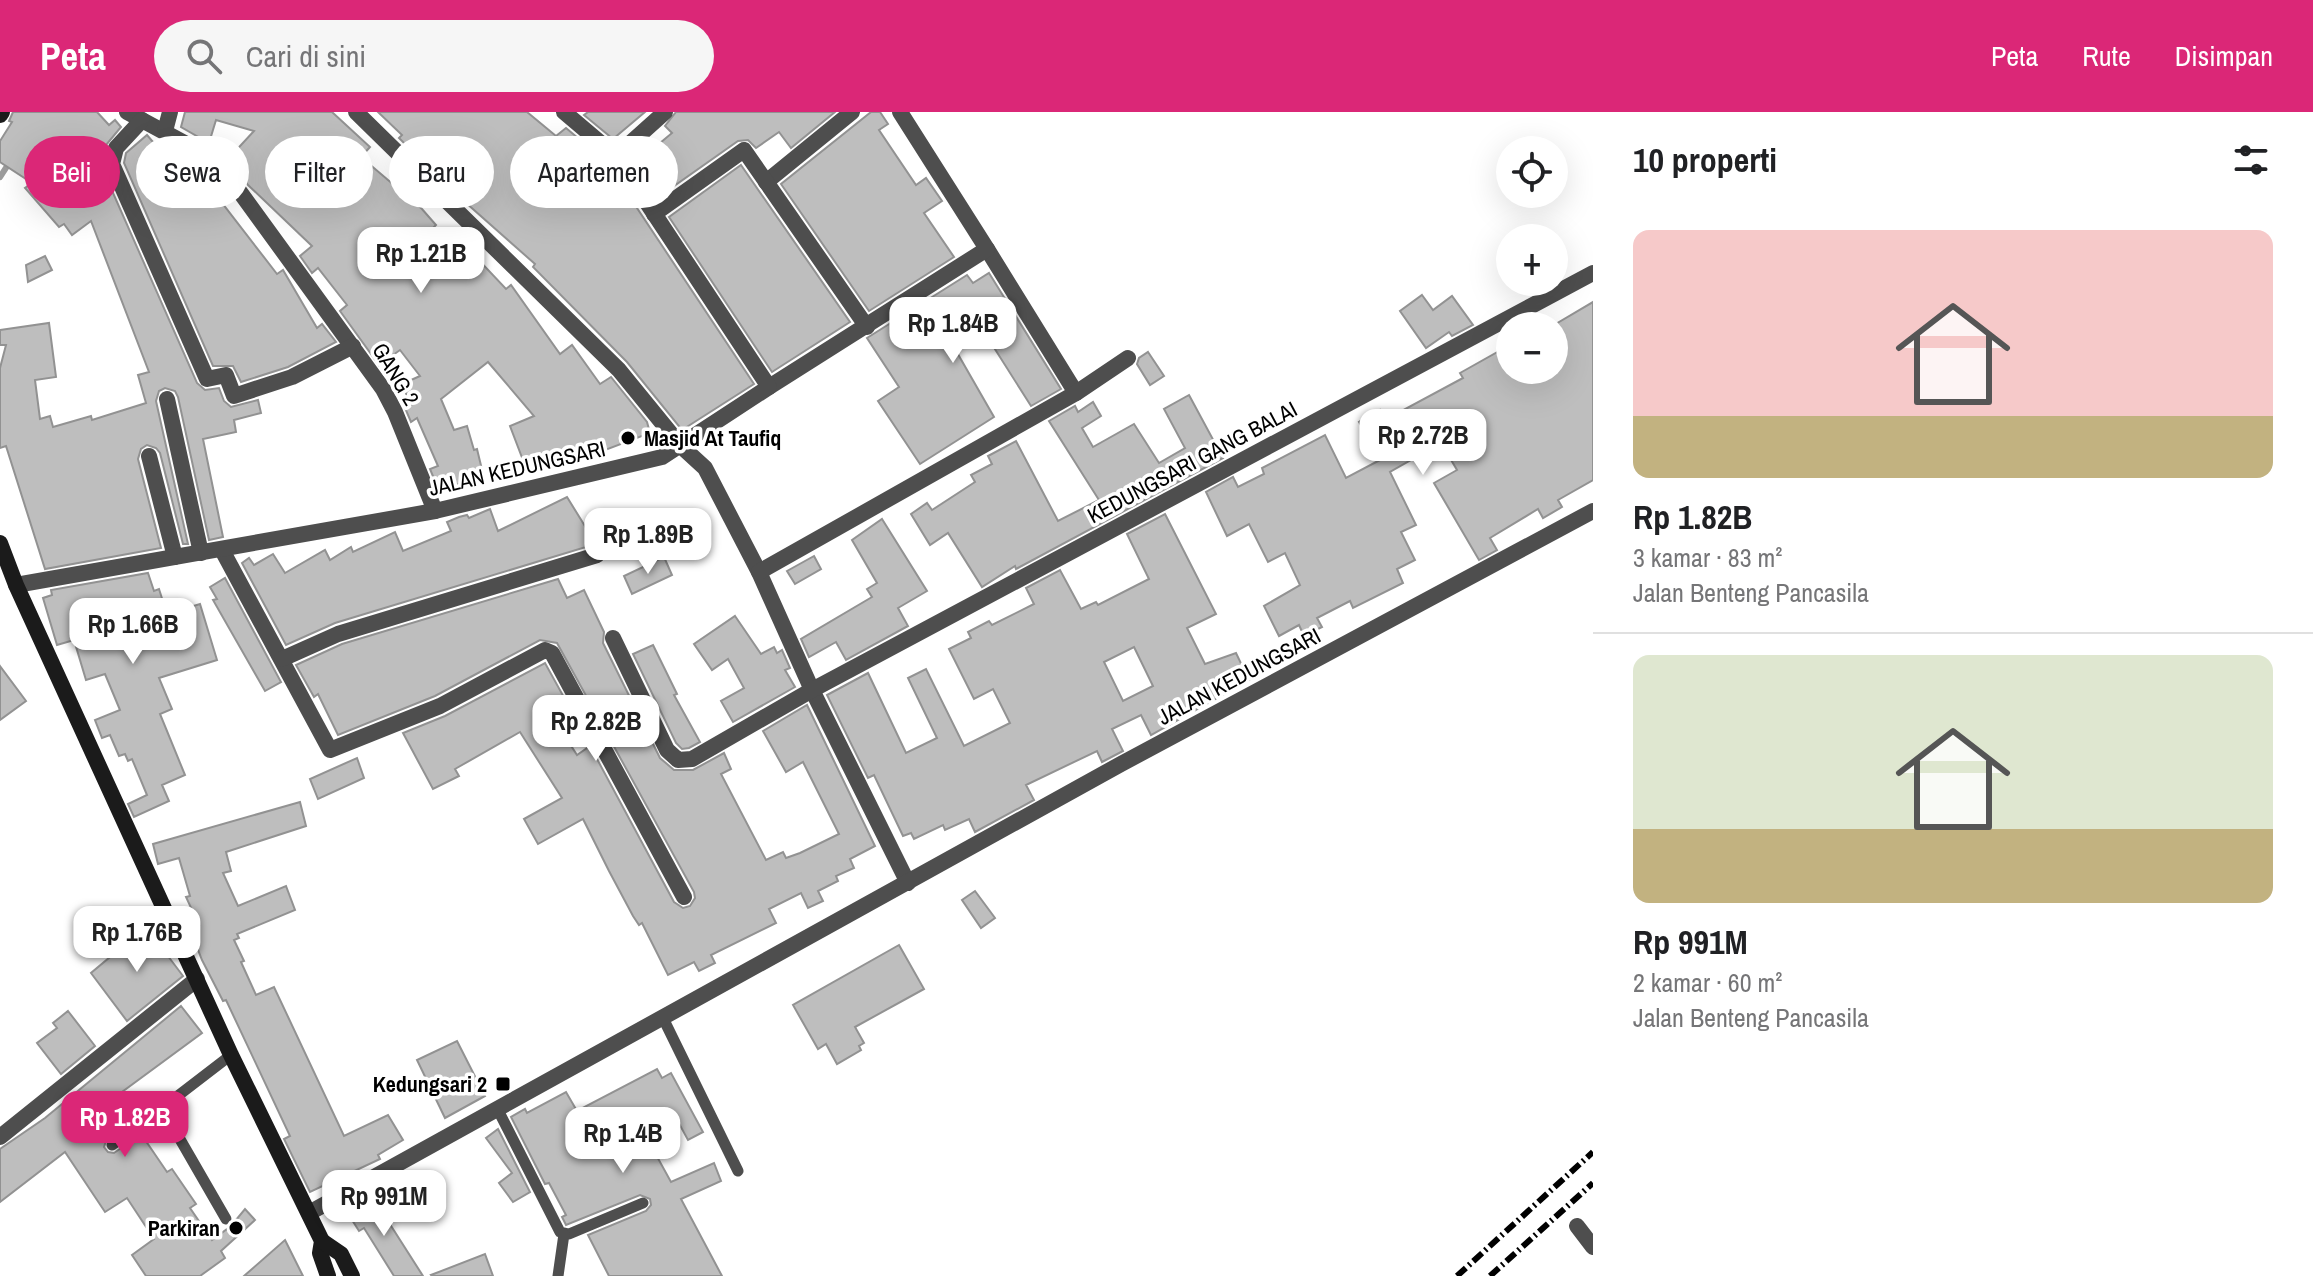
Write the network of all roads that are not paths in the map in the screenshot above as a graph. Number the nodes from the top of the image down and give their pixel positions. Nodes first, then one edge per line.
1 (170, 112) edge
2 (356, 112) edge
3 (564, 112) edge
4 (665, 112) edge
5 (852, 112) edge
6 (900, 112) edge
7 (135, 116) edge
8 (165, 131) junction
9 (592, 136) edge
10 (638, 136) edge
11 (766, 182) junction
12 (650, 208) edge
13 (654, 214) junction
14 (987, 249) junction
15 (1593, 273) edge
16 (867, 327) junction
17 (353, 346) junction
18 (1128, 358) dead end
19 (769, 387) junction
20 (1076, 393) junction
21 (167, 399) dead end
22 (681, 446) junction
23 (149, 456) dead end
24 (435, 511) junction
25 (1593, 511) edge
26 (0, 543) edge
27 (222, 550) junction
28 (201, 553) junction
29 (597, 555) dead end
30 (175, 557) junction
31 (759, 572) junction
32 (16, 585) junction
33 (613, 638) dead end
34 (282, 659) junction
35 (812, 690) junction
36 (908, 883) junction
37 (684, 897) dead end
38 (197, 979) junction
39 (663, 1018) junction
40 (231, 1055) junction
41 (162, 1108) junction
42 (497, 1108) junction
43 (0, 1137) edge
44 (112, 1145) dead end
45 (738, 1171) dead end
46 (643, 1203) dead end
47 (309, 1213) junction
48 (226, 1219) dead end
49 (1577, 1226) dead end
50 (564, 1234) junction
51 (322, 1241) junction
52 (1593, 1247) edge
53 (328, 1276) edge
54 (352, 1276) edge
55 (558, 1276) edge

1 - 8 street
2 - 22 street
3 - 9 street
4 - 10 street
5 - 11 street
6 - 14 street
7 - 8 street, GANG 2
7 - 17 street
8 - 17 street, GANG 2
11 - 13 street
11 - 16 street
12 - 13 street
13 - 19 street
14 - 16 street, JALAN KEDUNGSARI
14 - 20 street
15 - 35 street, KEDUNGSARI GANG BALAI
16 - 19 street, JALAN KEDUNGSARI
17 - 24 street, GANG 2
18 - 20 street
19 - 22 street, JALAN KEDUNGSARI
20 - 31 street
21 - 28 street
22 - 24 street, JALAN KEDUNGSARI
22 - 31 street
23 - 30 street
24 - 27 street, JALAN KEDUNGSARI
25 - 36 street, JALAN KEDUNGSARI
26 - 32 street
27 - 28 street, JALAN KEDUNGSARI
27 - 34 street
28 - 30 street, JALAN KEDUNGSARI
29 - 34 street
30 - 32 street, JALAN KEDUNGSARI
31 - 35 street
32 - 38 street
33 - 35 street, KEDUNGSARI GANG BALAI
34 - 37 street
35 - 36 street
36 - 39 street, JALAN KEDUNGSARI
38 - 40 street
38 - 43 street
39 - 42 street, JALAN KEDUNGSARI
39 - 45 lane
40 - 41 lane
40 - 47 street
41 - 44 lane
41 - 48 lane
42 - 47 street, JALAN KEDUNGSARI
42 - 50 lane
46 - 50 lane
47 - 51 street
49 - 52 street
50 - 55 lane
51 - 53 street
51 - 54 street

